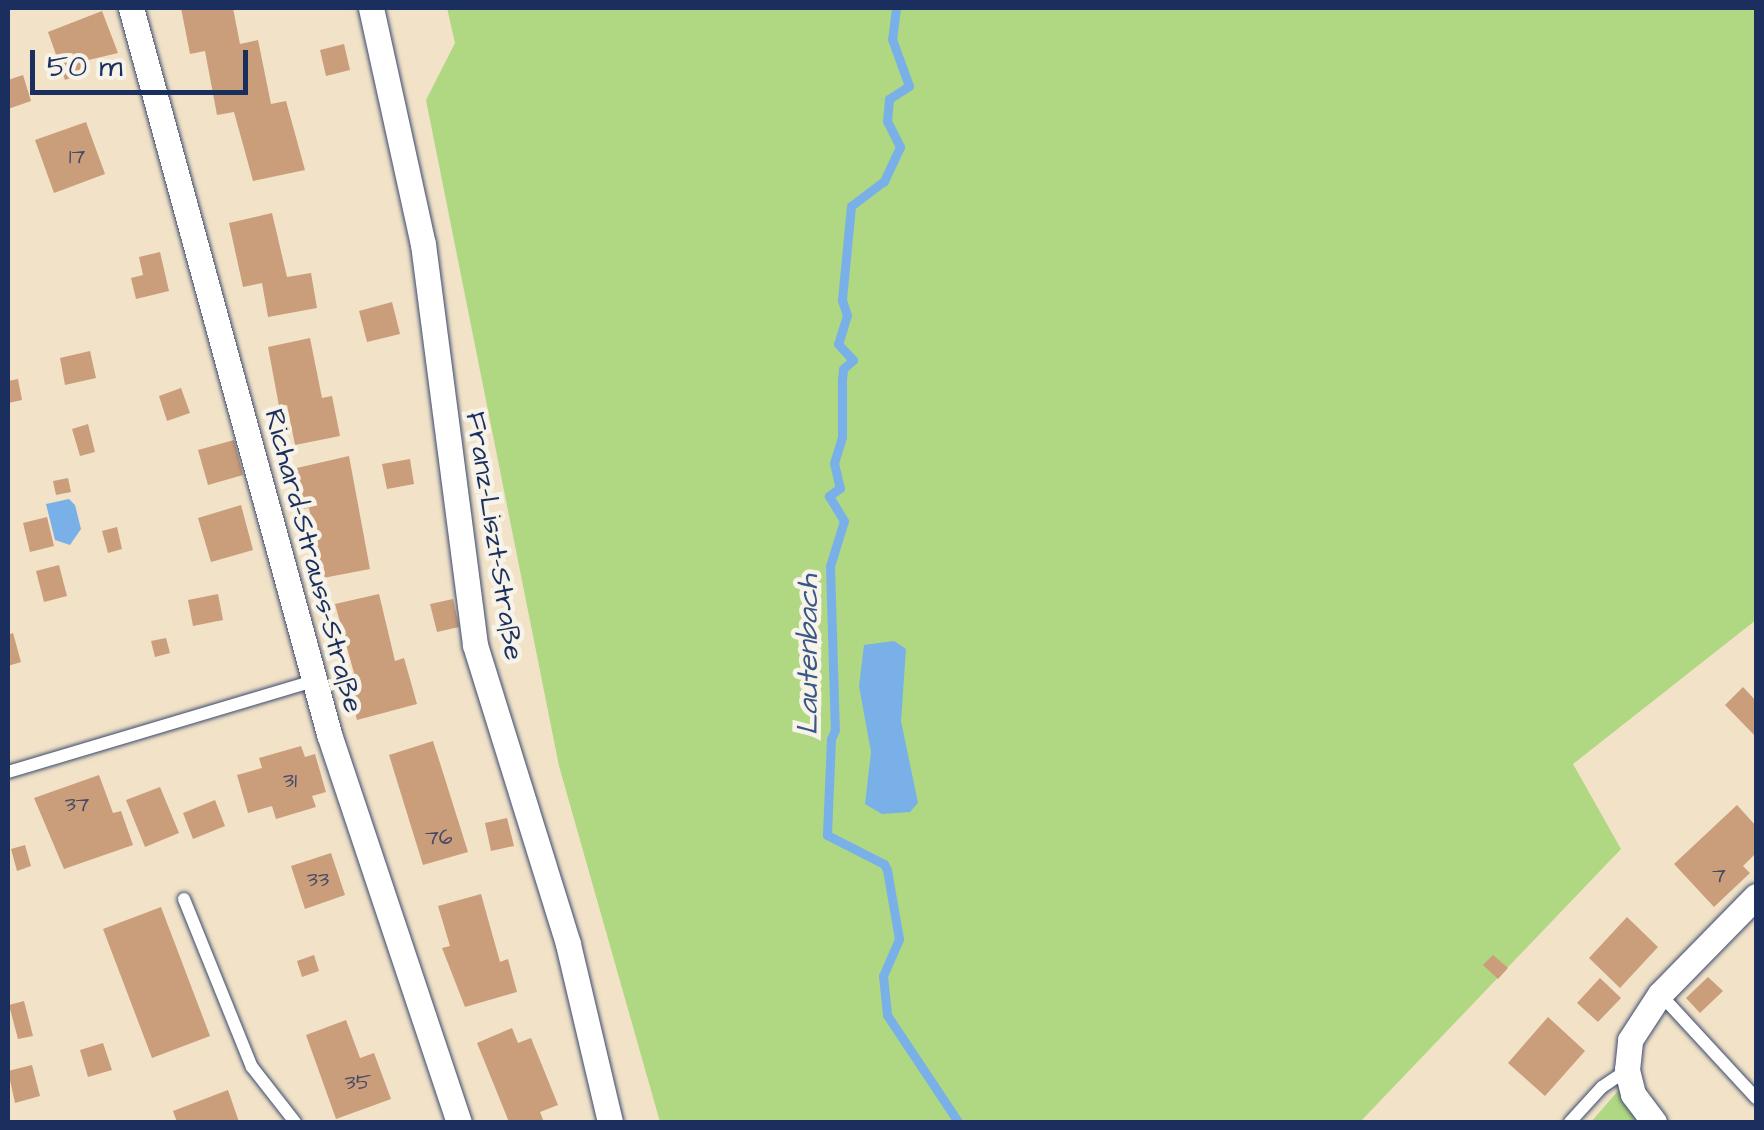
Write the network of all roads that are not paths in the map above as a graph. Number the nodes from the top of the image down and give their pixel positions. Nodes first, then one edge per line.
1 (132, 8) edge
2 (370, 8) edge
3 (314, 680) junction
4 (8, 772) edge
5 (1756, 896) edge
6 (184, 899) dead end
7 (1660, 994) junction
8 (1627, 1070) junction
9 (1756, 1098) edge
10 (295, 1122) edge
11 (459, 1122) edge
12 (610, 1122) edge
13 (1570, 1122) edge
14 (1654, 1122) edge

1 - 3 street, Richard-Strauss-Straße
2 - 12 street, Franz-Liszt-Straße
3 - 4 lane
3 - 11 street, Richard-Strauss-Straße
5 - 7 street
6 - 10 lane
7 - 8 street
7 - 9 lane
8 - 13 lane
8 - 14 street

